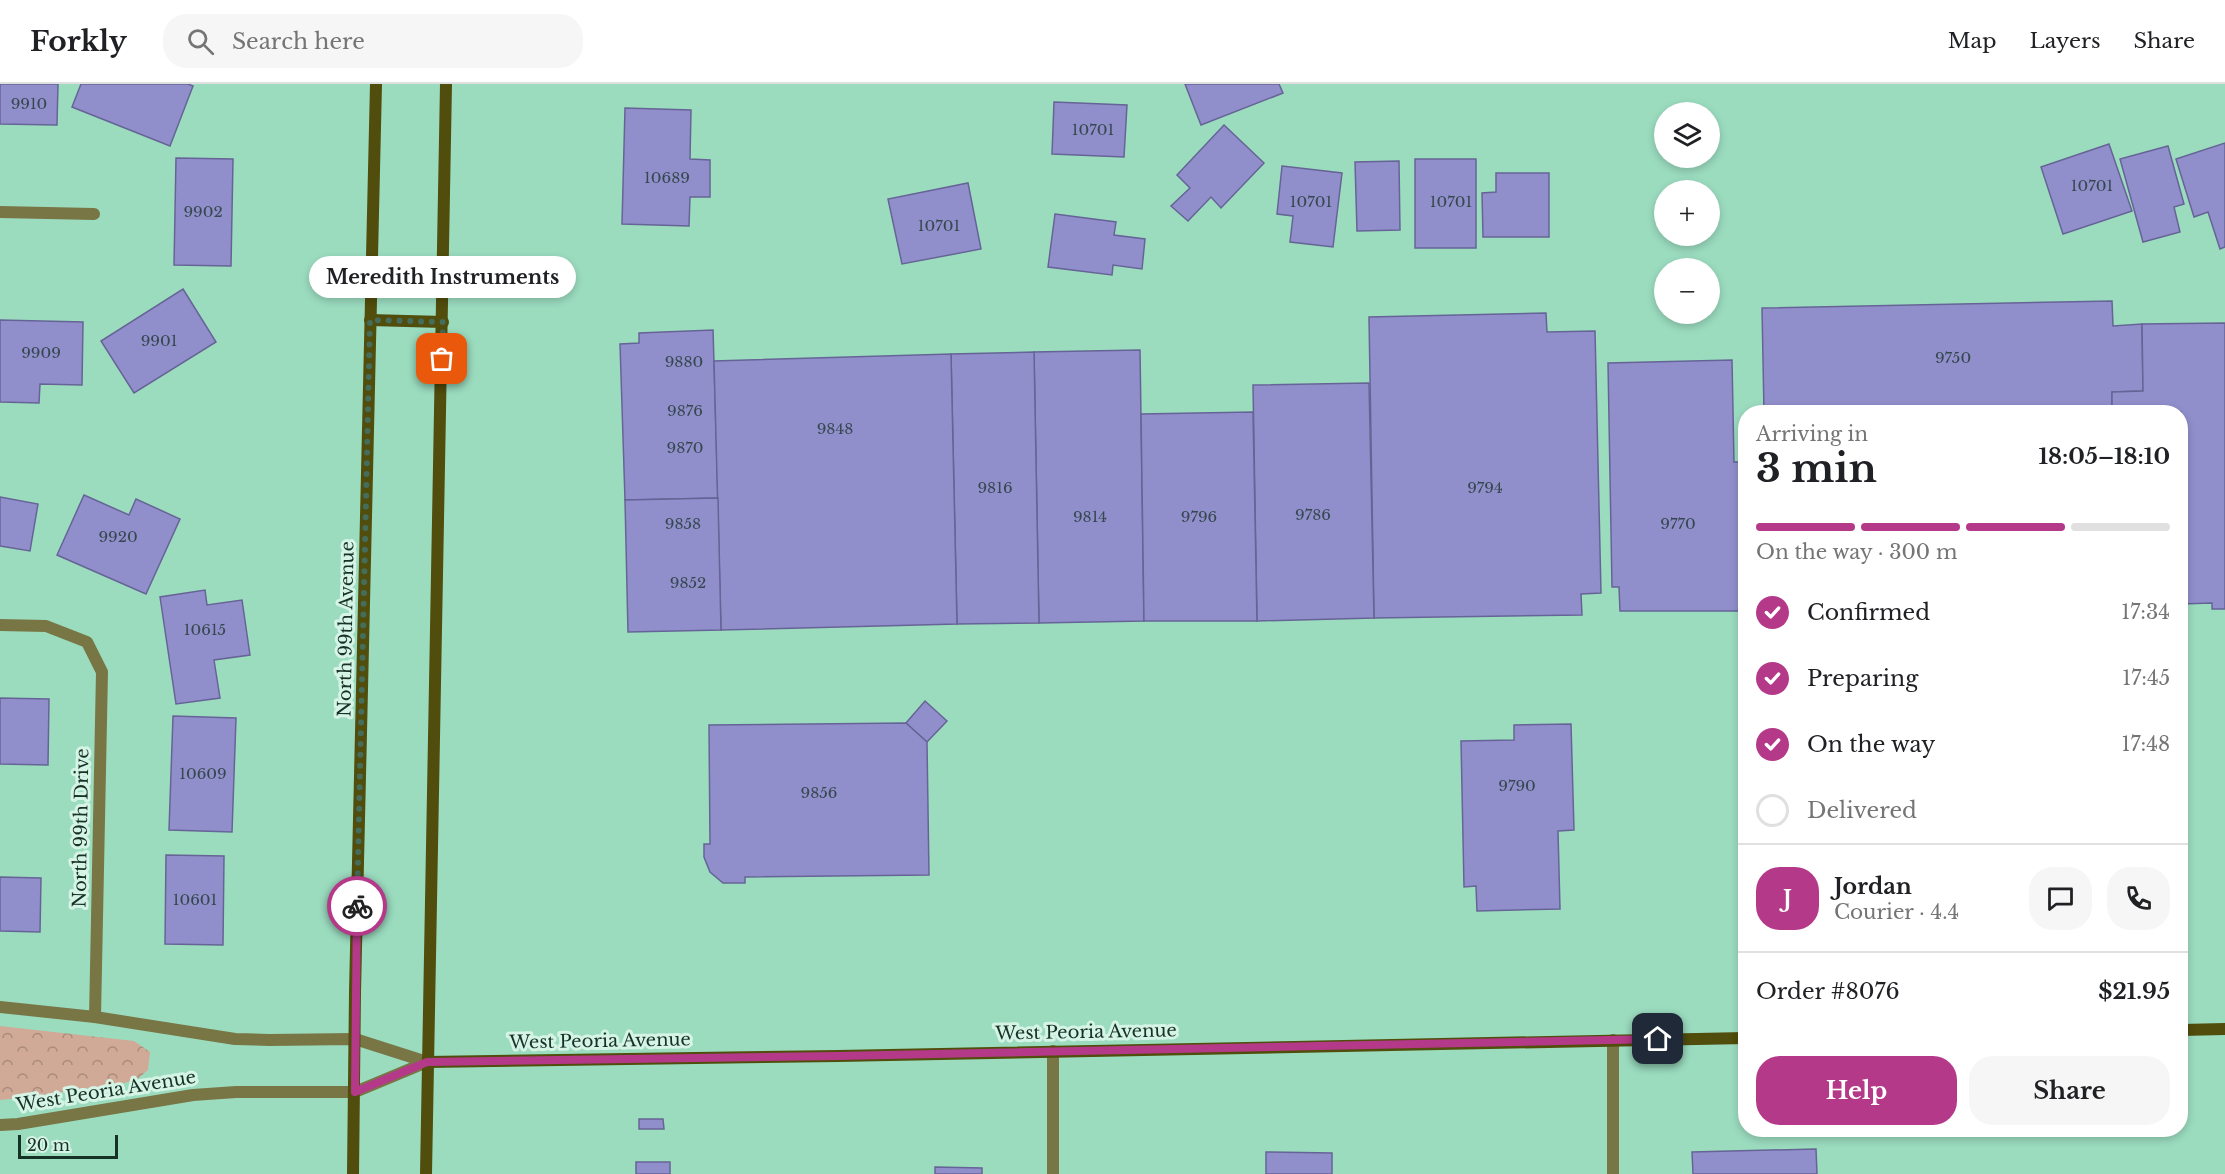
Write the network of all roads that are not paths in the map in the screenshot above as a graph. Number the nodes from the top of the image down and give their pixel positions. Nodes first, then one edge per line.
1 (376, 84) edge
2 (446, 84) edge
3 (0, 212) edge
4 (94, 214) dead end
5 (370, 320) junction
6 (443, 322) junction
7 (0, 625) edge
8 (0, 1007) edge
9 (95, 1017) junction
10 (2225, 1029) edge
11 (2188, 1030) edge
12 (1738, 1038) edge
13 (355, 1039) junction
14 (1613, 1040) junction
15 (1053, 1051) junction
16 (427, 1062) junction
17 (355, 1092) junction
18 (0, 1125) edge
19 (353, 1174) edge
20 (426, 1174) edge
21 (1053, 1174) edge
22 (1613, 1174) edge

1 - 5 main road, North 99th Avenue
2 - 6 main road
3 - 4 street
5 - 6 main road
5 - 13 main road, North 99th Avenue
6 - 16 main road
7 - 9 street, North 99th Drive
8 - 9 street, West Peoria Avenue
9 - 13 street, West Peoria Avenue
10 - 11 main road
12 - 14 main road, West Peoria Avenue
13 - 16 street, West Peoria Avenue
13 - 17 main road, North 99th Avenue
14 - 15 main road, West Peoria Avenue
14 - 22 street
15 - 16 main road, West Peoria Avenue
15 - 21 street
16 - 17 street, West Peoria Avenue
16 - 20 main road
17 - 18 street, West Peoria Avenue
17 - 19 main road, North 99th Avenue

